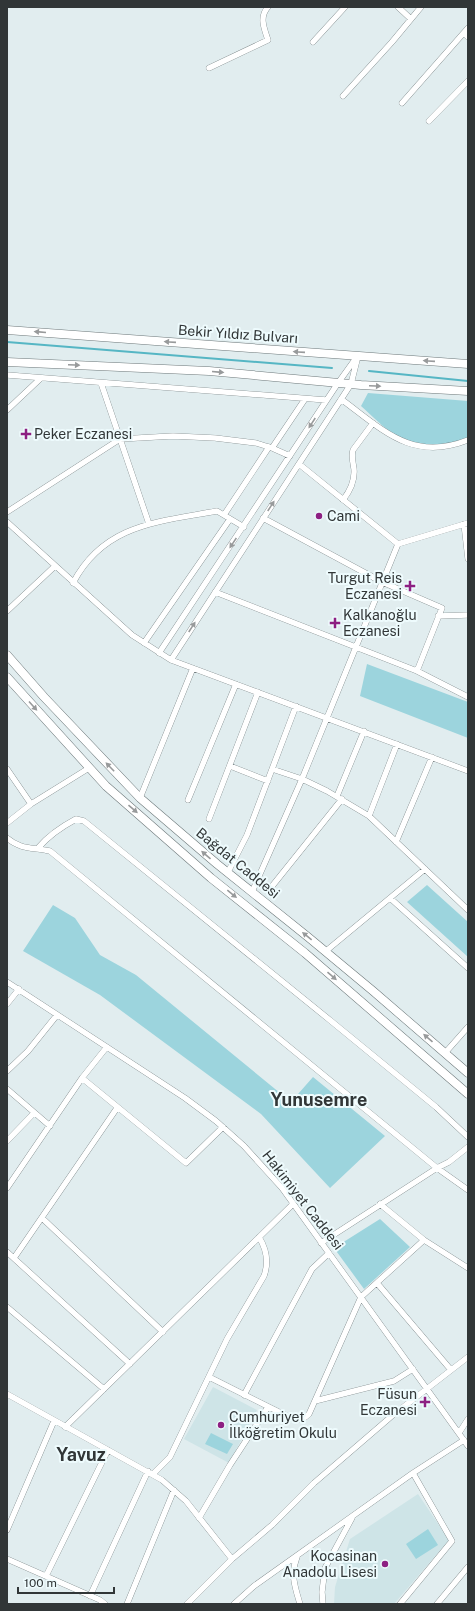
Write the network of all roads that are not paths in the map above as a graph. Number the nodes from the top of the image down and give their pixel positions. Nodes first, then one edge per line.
1 (268, 7) edge
2 (345, 7) edge
3 (398, 7) edge
4 (421, 7) edge
5 (411, 19) junction
6 (468, 28) edge
7 (466, 35) edge
8 (313, 42) dead end
9 (209, 68) dead end
10 (468, 81) edge
11 (343, 96) dead end
12 (402, 103) dead end
13 (429, 121) dead end
14 (7, 330) edge
15 (358, 356) junction
16 (7, 362) edge
17 (468, 364) edge
18 (7, 375) edge
19 (41, 378) junction
20 (101, 382) junction
21 (338, 383) junction
22 (351, 384) junction
23 (468, 391) edge
24 (305, 399) junction
25 (341, 399) junction
26 (326, 400) junction
27 (7, 410) edge
28 (373, 423) junction
29 (120, 439) junction
30 (468, 440) edge
31 (271, 447) junction
32 (290, 456) junction
33 (299, 464) junction
34 (343, 500) junction
35 (7, 512) edge
36 (224, 515) junction
37 (263, 518) junction
38 (230, 519) junction
39 (7, 522) edge
40 (466, 523) edge
41 (149, 524) junction
42 (244, 527) junction
43 (398, 544) junction
44 (468, 559) edge
45 (55, 566) junction
46 (382, 582) junction
47 (73, 583) junction
48 (215, 592) junction
49 (7, 612) edge
50 (468, 615) edge
51 (438, 616) junction
52 (144, 643) junction
53 (356, 646) junction
54 (159, 653) junction
55 (7, 655) edge
56 (171, 660) junction
57 (193, 668) junction
58 (417, 671) junction
59 (7, 677) edge
60 (236, 684) junction
61 (258, 692) junction
62 (468, 697) edge
63 (296, 706) junction
64 (326, 717) junction
65 (364, 731) junction
66 (397, 744) junction
67 (432, 757) junction
68 (230, 766) junction
69 (89, 768) junction
70 (7, 769) edge
71 (272, 769) junction
72 (468, 771) edge
73 (302, 779) junction
74 (268, 781) junction
75 (140, 798) junction
76 (339, 798) junction
77 (188, 800) dead end
78 (31, 804) junction
79 (368, 816) junction
80 (209, 819) dead end
81 (7, 823) edge
82 (7, 838) edge
83 (396, 842) junction
84 (38, 848) junction
85 (425, 870) junction
86 (228, 872) junction
87 (273, 885) dead end
88 (252, 892) junction
89 (390, 898) junction
90 (468, 910) edge
91 (326, 951) junction
92 (468, 968) edge
93 (7, 982) edge
94 (19, 989) junction
95 (7, 1004) edge
96 (57, 1015) junction
97 (468, 1027) edge
98 (106, 1048) junction
99 (445, 1053) junction
100 (7, 1071) edge
101 (468, 1073) edge
102 (82, 1078) junction
103 (8, 1093) edge
104 (468, 1094) edge
105 (117, 1108) junction
106 (34, 1113) junction
107 (50, 1126) junction
108 (223, 1127) junction
109 (468, 1137) edge
110 (7, 1141) edge
111 (468, 1147) edge
112 (436, 1168) junction
113 (7, 1188) edge
114 (468, 1190) edge
115 (293, 1204) junction
116 (380, 1204) junction
117 (42, 1218) junction
118 (259, 1237) junction
119 (424, 1240) junction
120 (321, 1243) junction
121 (7, 1252) edge
122 (329, 1253) junction
123 (14, 1258) junction
124 (468, 1268) edge
125 (377, 1283) junction
126 (361, 1297) junction
127 (7, 1307) edge
128 (163, 1332) junction
129 (468, 1357) edge
130 (130, 1364) junction
131 (413, 1369) junction
132 (451, 1370) junction
133 (209, 1377) junction
134 (104, 1389) junction
135 (427, 1389) junction
136 (7, 1394) edge
137 (244, 1395) junction
138 (315, 1401) junction
139 (268, 1406) junction
140 (468, 1419) edge
141 (54, 1421) junction
142 (65, 1427) junction
143 (459, 1433) junction
144 (464, 1440) junction
145 (468, 1446) edge
146 (108, 1450) junction
147 (150, 1472) junction
148 (413, 1472) junction
149 (174, 1490) junction
150 (353, 1516) junction
151 (199, 1518) junction
152 (7, 1530) edge
153 (297, 1556) junction
154 (7, 1559) edge
155 (232, 1559) junction
156 (468, 1567) edge
157 (46, 1576) junction
158 (90, 1596) junction
159 (105, 1604) edge
160 (127, 1604) edge
161 (187, 1604) edge
162 (234, 1604) edge
163 (300, 1604) edge
164 (323, 1604) edge
165 (400, 1604) edge
166 (437, 1604) edge

1 - 9 street
2 - 8 street
3 - 5 street
4 - 5 street
5 - 11 street
6 - 7 street
7 - 12 street
10 - 13 street
15 -> 14 main road, Bekir Yıldız Bulvarı
17 -> 15 main road, Bekir Yıldız Bulvarı
15 - 21 street
15 - 22 street
16 -> 21 main road
18 - 19 street
19 - 20 street
19 - 27 street
20 - 24 street
20 - 29 street
21 - 22 main road
21 - 26 street
22 -> 23 main road
22 - 25 street
24 - 26 street
24 - 31 street
25 - 28 street
25 - 33 street
26 -> 32 street
28 - 30 street
28 - 34 street
29 - 31 street
29 - 35 street
29 - 41 street
31 - 32 street
31 - 36 street
32 - 42 street
33 - 34 street
37 -> 33 street
34 - 43 street
36 - 38 street
36 - 41 street
37 - 46 street
37 - 48 street
38 - 42 street
38 - 52 street
39 - 45 street
40 - 43 street
40 - 44 street
41 - 47 street
42 -> 54 street
43 - 46 street
45 - 47 street
45 - 49 street
46 - 51 street
46 - 53 street
47 - 52 street
48 - 53 street
56 -> 48 street
50 - 51 street
51 - 58 street
52 - 54 street
53 - 58 street
53 - 64 street
54 - 56 street
75 -> 55 main road, Bağdat Caddesi
56 - 57 street
57 - 60 street
57 - 75 street
58 - 62 street
59 -> 69 main road, Bağdat Caddesi
60 - 61 street
60 - 77 street
61 - 63 street
61 - 68 street
63 - 64 street
63 - 71 street
64 - 65 street
64 - 73 street
65 - 66 street
65 - 76 street
66 - 67 street
66 - 79 street
67 - 72 street
67 - 83 street
68 - 74 street
68 - 80 street
69 - 78 street
69 -> 104 main road, Bağdat Caddesi
70 - 78 street
71 - 73 street
71 - 74 street
73 - 76 street
73 - 88 street
74 - 86 street
86 -> 75 main road, Bağdat Caddesi
76 - 79 street
76 - 87 street
78 - 81 street
79 - 83 street
82 - 84 street
83 - 85 street
84 - 109 street
84 - 112 street
85 - 89 street
85 - 90 street
86 - 88 main road, Bağdat Caddesi
91 -> 88 main road, Bağdat Caddesi
89 - 91 street
89 - 92 street
99 -> 91 main road, Bağdat Caddesi
93 - 94 street, Hakimiyet Caddesi
94 - 95 street
94 - 96 street, Hakimiyet Caddesi
96 - 98 street, Hakimiyet Caddesi
96 - 100 street
97 - 99 street
98 - 102 street
98 - 108 street, Hakimiyet Caddesi
99 - 101 main road, Bağdat Caddesi
102 - 105 street
102 - 107 street
103 - 106 street
105 - 108 street
105 - 117 street
106 - 107 street
106 - 110 street
107 - 113 street
108 - 115 street, Hakimiyet Caddesi
111 - 112 street
112 - 114 street
112 - 116 street
115 - 118 street
115 - 120 street, Hakimiyet Caddesi
116 - 119 street
116 - 120 street
117 - 123 street
117 - 128 street
118 - 128 street
118 - 133 street
119 - 124 street
119 - 125 street
120 - 122 street, Hakimiyet Caddesi
121 - 123 street
122 - 126 street, Hakimiyet Caddesi
122 - 137 street
123 - 130 street
125 - 126 street
125 - 132 street
126 - 131 street, Hakimiyet Caddesi
126 - 138 street
127 - 134 street
128 - 130 street
129 - 132 street
130 - 134 street
131 - 135 street, Hakimiyet Caddesi
131 - 138 street
132 - 135 street
133 - 137 street
133 - 147 street
134 - 142 street
135 - 143 street, Hakimiyet Caddesi
135 - 155 street
136 - 141 street
137 - 139 street
138 - 139 street
139 - 151 street
140 - 143 street
141 - 142 street
141 - 152 street
142 - 146 street
143 - 144 street, Hakimiyet Caddesi
144 - 145 street, Hakimiyet Caddesi
144 - 148 street
146 - 147 street
146 - 157 street
147 - 149 street
147 - 158 street
148 - 150 street
148 - 165 street
149 - 151 street
149 - 160 street
150 - 153 street
150 - 164 street
151 - 155 street
153 - 162 street
153 - 163 street
154 - 157 street
155 - 161 street
156 - 166 street
157 - 158 street
158 - 159 street

